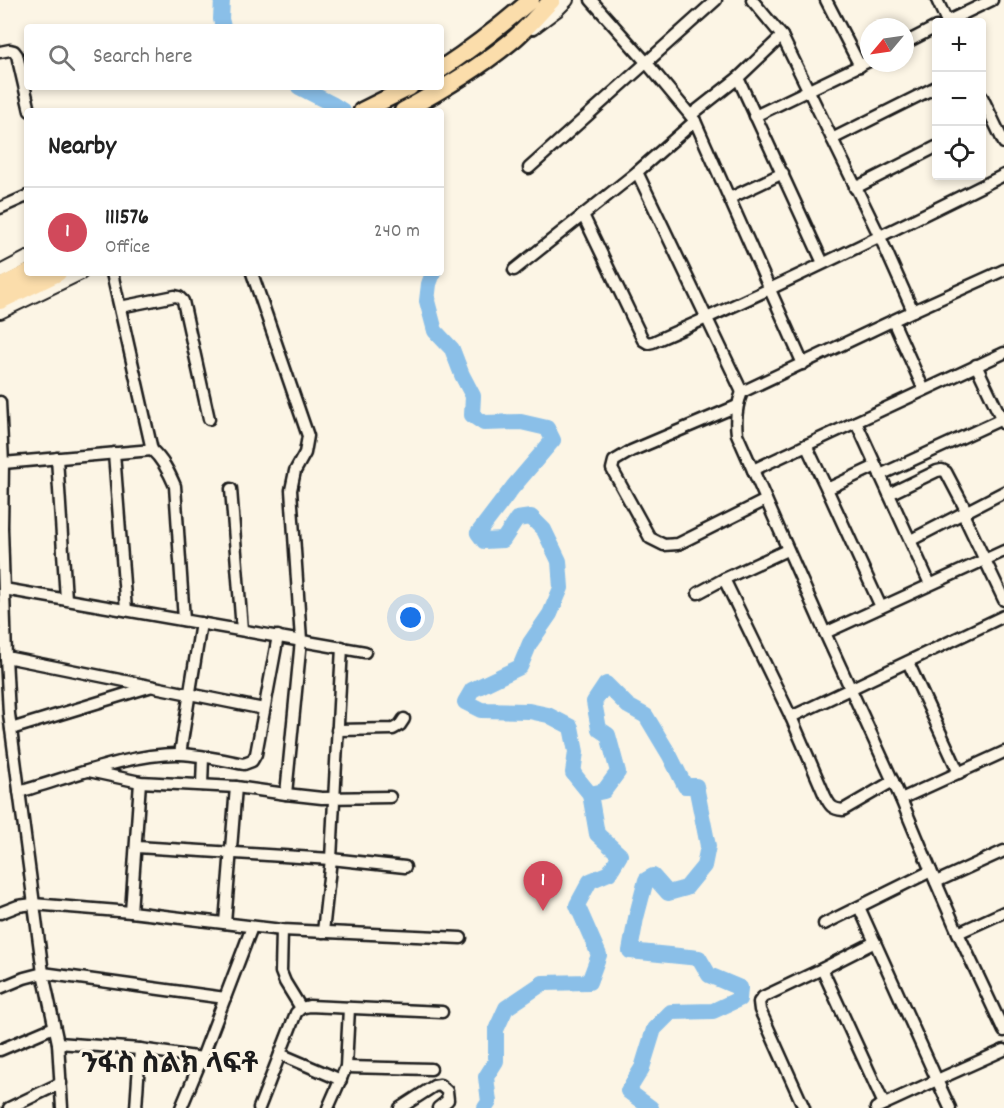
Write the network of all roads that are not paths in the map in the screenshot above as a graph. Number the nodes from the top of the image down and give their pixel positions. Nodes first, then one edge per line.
1 (517, 0) edge
2 (531, 0) edge
3 (552, 0) edge
4 (567, 0) edge
5 (591, 0) edge
6 (716, 0) edge
7 (752, 0) edge
8 (826, 0) edge
9 (937, 0) edge
10 (992, 0) edge
11 (945, 18) edge
12 (955, 18) edge
13 (932, 29) edge
14 (495, 30) junction
15 (782, 36) junction
16 (914, 38) edge
17 (511, 42) junction
18 (0, 52) edge
19 (860, 57) edge
20 (646, 62) junction
21 (860, 66) edge
22 (444, 67) edge
23 (738, 78) junction
24 (24, 85) edge
25 (444, 89) edge
26 (932, 89) edge
27 (25, 90) edge
28 (403, 90) edge
29 (441, 90) edge
30 (809, 90) junction
31 (986, 107) edge
32 (29, 108) edge
33 (368, 108) edge
34 (408, 108) edge
35 (755, 116) junction
36 (693, 118) junction
37 (992, 118) junction
38 (986, 121) edge
39 (832, 139) junction
40 (1004, 143) edge
41 (932, 149) edge
42 (529, 168) dead end
43 (637, 172) junction
44 (783, 173) junction
45 (1004, 175) edge
46 (855, 188) junction
47 (24, 197) edge
48 (730, 198) junction
49 (0, 208) edge
50 (584, 215) junction
51 (880, 237) junction
52 (24, 260) edge
53 (823, 263) junction
54 (514, 270) dead end
55 (1004, 270) edge
56 (0, 272) edge
57 (24, 275) edge
58 (52, 276) edge
59 (75, 276) edge
60 (113, 276) edge
61 (253, 276) edge
62 (0, 287) edge
63 (769, 288) junction
64 (0, 301) edge
65 (120, 307) junction
66 (913, 311) junction
67 (0, 312) edge
68 (706, 318) junction
69 (893, 321) junction
70 (1004, 353) edge
71 (803, 364) junction
72 (976, 365) junction
73 (924, 390) junction
74 (742, 392) junction
75 (0, 402) edge
76 (737, 406) junction
77 (209, 419) dead end
78 (856, 422) junction
79 (1003, 422) edge
80 (806, 445) junction
81 (152, 450) junction
82 (114, 453) junction
83 (57, 458) junction
84 (3, 463) junction
85 (753, 470) junction
86 (878, 470) junction
87 (231, 489) dead end
88 (826, 489) junction
89 (1004, 492) edge
90 (889, 494) junction
91 (766, 500) junction
92 (965, 513) junction
93 (1, 528) edge
94 (911, 540) junction
95 (787, 550) junction
96 (1004, 551) edge
97 (984, 560) junction
98 (724, 579) junction
99 (930, 584) junction
100 (4, 589) junction
101 (698, 593) dead end
102 (66, 599) junction
103 (1004, 600) edge
104 (881, 607) junction
105 (126, 610) junction
106 (1004, 616) edge
107 (184, 620) junction
108 (201, 623) junction
109 (242, 630) junction
110 (825, 633) junction
111 (278, 636) junction
112 (301, 640) junction
113 (342, 647) junction
114 (365, 651) dead end
115 (6, 657) junction
116 (908, 662) junction
117 (152, 686) junction
118 (851, 688) junction
119 (190, 694) junction
120 (264, 709) junction
121 (4, 714) edge
122 (791, 717) junction
123 (404, 719) dead end
124 (11, 729) junction
125 (337, 730) junction
126 (1004, 752) edge
127 (180, 754) junction
128 (203, 757) junction
129 (89, 771) junction
130 (958, 773) junction
131 (893, 781) junction
132 (141, 782) junction
133 (202, 785) junction
134 (236, 787) junction
135 (19, 792) junction
136 (286, 794) junction
137 (334, 797) junction
138 (390, 797) dead end
139 (902, 799) junction
140 (137, 847) junction
141 (1004, 851) edge
142 (231, 853) junction
143 (332, 859) junction
144 (405, 867) dead end
145 (931, 870) junction
146 (936, 882) junction
147 (33, 904) junction
148 (859, 907) junction
149 (0, 912) edge
150 (131, 912) junction
151 (1004, 912) edge
152 (225, 923) junction
153 (824, 924) dead end
154 (252, 927) junction
155 (282, 930) junction
156 (323, 932) junction
157 (958, 933) junction
158 (461, 938) dead end
159 (875, 942) junction
160 (822, 969) junction
161 (43, 973) junction
162 (0, 988) edge
163 (225, 998) junction
164 (301, 1008) junction
165 (349, 1008) junction
166 (442, 1012) dead end
167 (54, 1027) junction
168 (1004, 1031) edge
169 (58, 1043) junction
170 (140, 1049) junction
171 (0, 1050) edge
172 (1004, 1050) edge
173 (280, 1054) junction
174 (202, 1058) junction
175 (346, 1067) junction
176 (431, 1069) dead end
177 (341, 1080) junction
178 (937, 1080) junction
179 (61, 1083) junction
180 (880, 1106) edge
181 (9, 1108) edge
182 (62, 1108) edge
183 (136, 1108) edge
184 (181, 1108) edge
185 (259, 1108) edge
186 (328, 1108) edge
187 (400, 1108) edge
188 (438, 1108) edge
189 (804, 1108) edge
190 (950, 1108) edge

1 - 14 street
2 - 14 highway
3 - 17 highway
4 - 17 street
5 - 20 street
6 - 20 street
7 - 15 street
8 - 19 street
9 - 11 street
10 - 12 street
13 - 16 street
14 - 22 highway
15 - 23 street
15 - 30 street
17 - 25 highway
18 - 24 street
20 - 36 street
20 - 42 street
21 - 30 street
23 - 35 street
23 - 36 street
26 - 39 street
27 - 32 street
28 - 33 highway
29 - 34 highway
30 - 35 street
30 - 39 street
31 - 37 street
35 - 44 street
36 - 43 street
36 - 48 street
37 - 38 street
37 - 40 street
39 - 46 street
41 - 46 street
43 - 50 street
43 - 68 street
44 - 48 street
44 - 53 street
45 - 51 street
46 - 51 street
47 - 49 street
48 - 63 street
50 - 54 street
50 - 68 street
51 - 53 street
51 - 66 street
52 - 56 street
53 - 63 street
55 - 66 street
57 - 62 highway
58 - 64 highway
59 - 67 street
60 - 65 street
61 - 112 street
63 - 68 street
63 - 71 street
65 - 77 street
65 - 81 street
66 - 69 street
68 - 74 street
69 - 71 street
69 - 73 street
70 - 72 street
71 - 74 street
72 - 73 street
72 - 79 street
73 - 78 street
74 - 76 street
75 - 84 street
76 - 85 street
76 - 91 street
78 - 80 street
78 - 86 street
79 - 86 street
80 - 85 street
80 - 88 street
81 - 82 street
81 - 107 street
82 - 83 street
82 - 105 street
83 - 84 street
83 - 102 street
84 - 93 street
85 - 91 street
86 - 88 street
86 - 90 street
87 - 109 street
88 - 104 street
89 - 92 street
90 - 92 street
90 - 94 street
91 - 95 street
92 - 94 street
92 - 97 street
93 - 100 street
94 - 99 street
95 - 98 street
95 - 110 street
96 - 97 street
97 - 99 street
97 - 103 street
98 - 101 street
98 - 122 street
99 - 104 street
100 - 102 street
100 - 115 street
102 - 105 street
104 - 110 street
105 - 107 street
106 - 116 street
107 - 108 street
108 - 109 street
108 - 119 street
109 - 111 street
110 - 118 street
111 - 112 street
111 - 120 street
112 - 113 street
112 - 136 street
113 - 114 street
113 - 125 street
115 - 117 street
115 - 121 street
116 - 118 street
116 - 130 street
117 - 119 street
117 - 124 street
118 - 122 street
118 - 131 street
119 - 120 street
119 - 127 street
120 - 128 street
121 - 124 street
122 - 131 street
123 - 125 street
124 - 135 street
125 - 137 street
126 - 130 street
127 - 128 street
127 - 129 street
128 - 133 street
129 - 132 street
129 - 135 street
130 - 139 street
131 - 139 street
132 - 133 street
132 - 140 street
133 - 134 street
134 - 136 street
134 - 142 street
135 - 147 street
136 - 137 street
137 - 138 street
137 - 143 street
139 - 145 street
140 - 142 street
140 - 150 street
141 - 146 street
142 - 143 street
142 - 152 street
143 - 144 street
143 - 156 street
145 - 146 street
145 - 148 street
146 - 157 street
147 - 149 street
147 - 150 street
147 - 161 street
148 - 153 street
148 - 159 street
150 - 152 street
151 - 157 street
152 - 154 street
154 - 155 street
154 - 163 street
155 - 156 street
155 - 164 street
156 - 158 street
157 - 168 street
159 - 160 street
159 - 178 street
160 - 180 street
160 - 189 street
161 - 162 street
161 - 163 street
161 - 167 street
163 - 174 street
164 - 165 street
164 - 173 street
165 - 166 street
165 - 175 street
167 - 169 street
167 - 171 street
169 - 170 street
169 - 179 street
170 - 174 street
170 - 183 street
172 - 178 street
173 - 177 street
173 - 185 street
174 - 184 street
175 - 176 street
175 - 177 street
177 - 186 street
178 - 180 street
178 - 190 street
179 - 181 street
179 - 182 street
187 - 188 street

